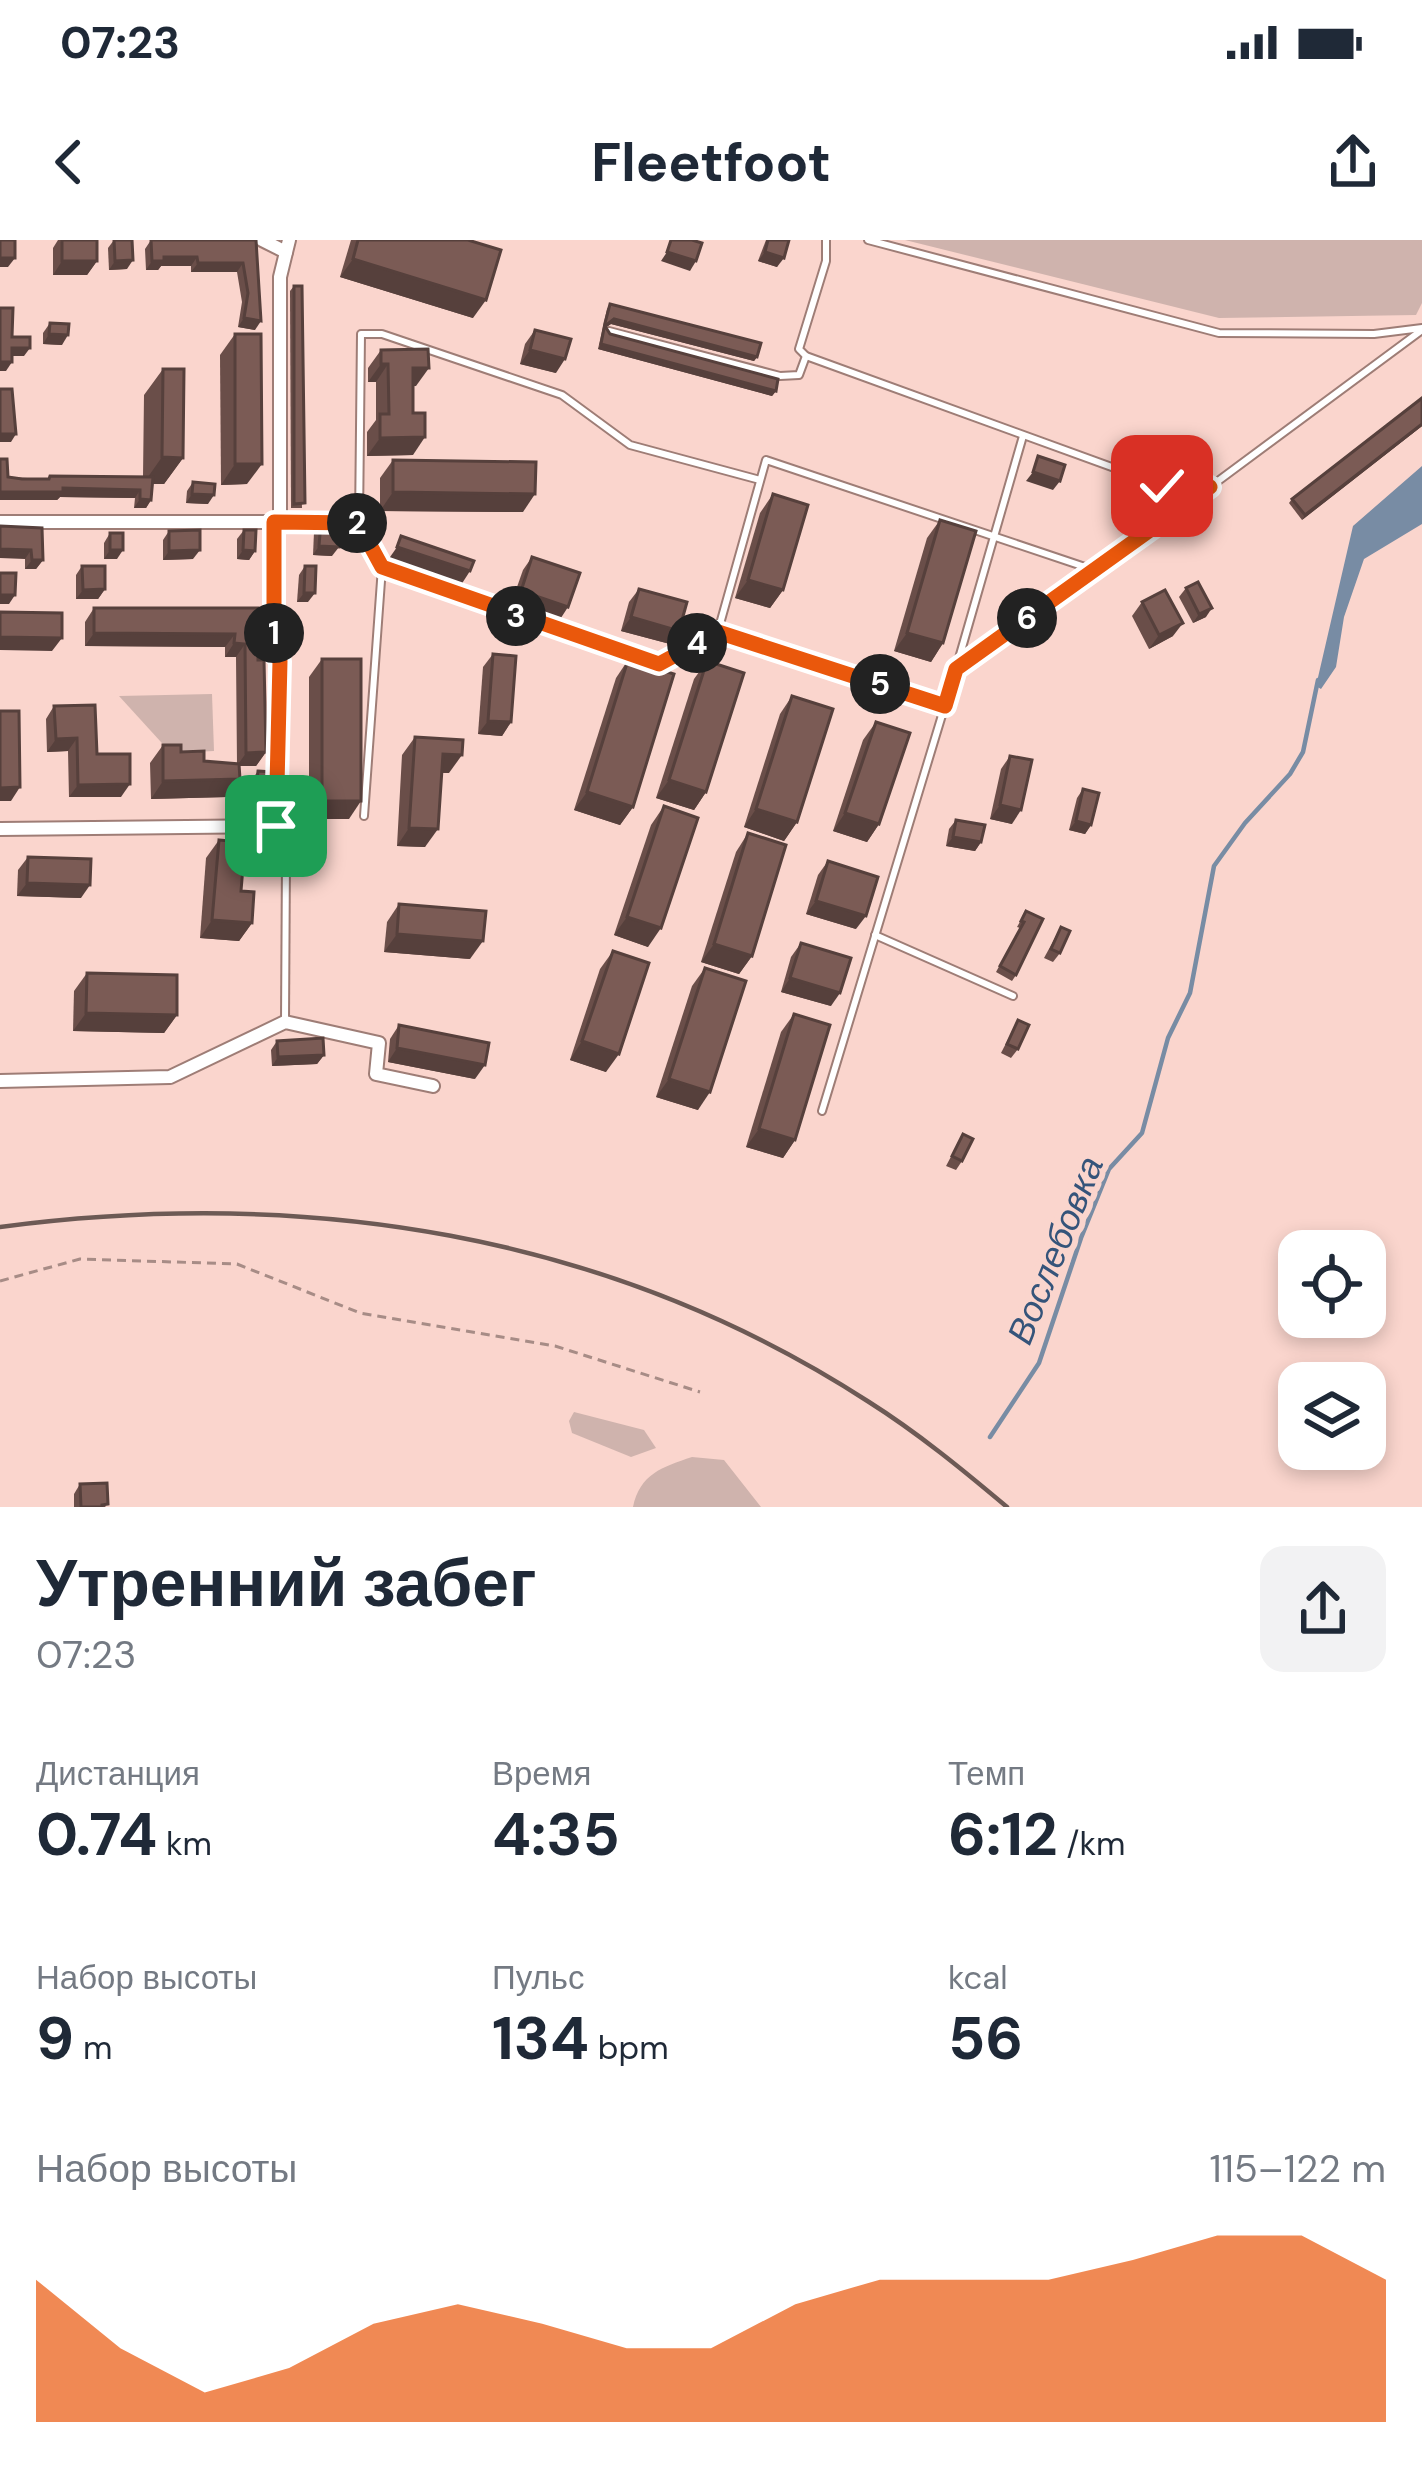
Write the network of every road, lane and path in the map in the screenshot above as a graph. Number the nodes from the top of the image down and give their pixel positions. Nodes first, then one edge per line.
1 (262, 240) edge
2 (826, 240) edge
3 (868, 240) edge
4 (288, 246) edge
5 (1422, 329) edge
6 (609, 331) edge
7 (806, 356) junction
8 (1023, 436) junction
9 (760, 480) junction
10 (1210, 487) junction
11 (0, 522) edge
12 (277, 522) junction
13 (358, 523) junction
14 (994, 536) junction
15 (382, 567) junction
16 (1094, 570) junction
17 (718, 632) junction
18 (956, 669) junction
19 (945, 706) junction
20 (364, 816) edge
21 (0, 829) edge
22 (286, 858) dead end
23 (875, 934) junction
24 (1013, 997) dead end
25 (285, 1022) junction
26 (0, 1081) edge
27 (433, 1086) dead end
28 (822, 1112) dead end
29 (0, 1281) edge
30 (700, 1392) dead end

1 - 4 street
2 - 7 lane
3 - 5 lane
4 - 12 street
5 - 10 lane
6 - 7 lane
7 - 8 lane
8 - 10 lane
8 - 14 lane
9 - 13 lane
9 - 14 lane
9 - 17 lane
10 - 16 lane
11 - 12 street
12 - 13 lane
12 - 21 street
13 - 15 lane
14 - 16 lane
14 - 18 lane
15 - 17 lane
15 - 20 lane
16 - 18 lane
17 - 19 lane
18 - 19 lane
19 - 23 lane
22 - 25 lane
23 - 24 lane
23 - 28 lane
25 - 26 street
25 - 27 street
29 - 30 path

